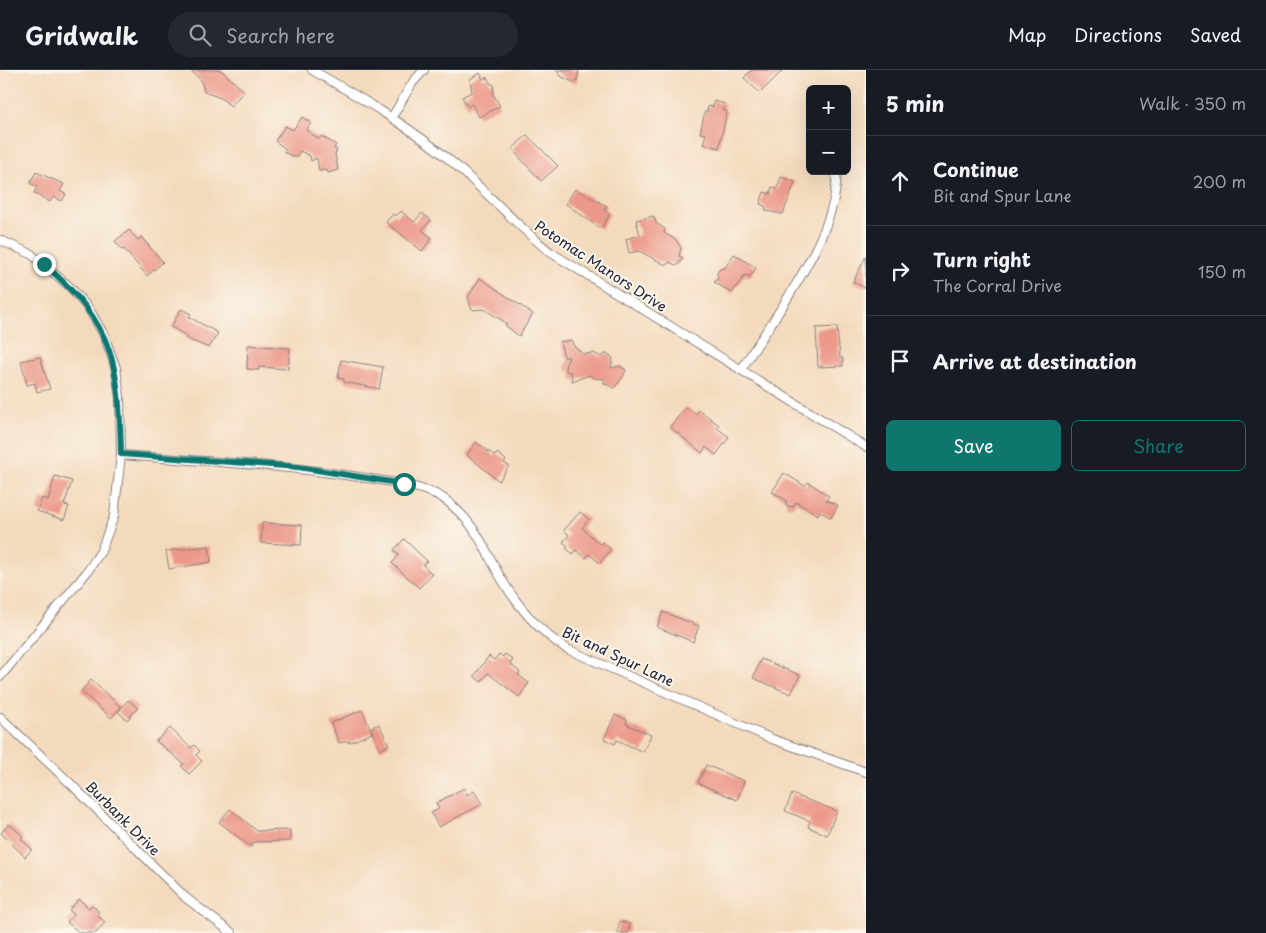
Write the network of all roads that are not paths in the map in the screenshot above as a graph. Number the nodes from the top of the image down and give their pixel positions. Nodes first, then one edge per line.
1 (312, 70) edge
2 (424, 70) edge
3 (392, 117) junction
4 (836, 175) edge
5 (0, 240) edge
6 (741, 370) junction
7 (866, 447) edge
8 (121, 454) junction
9 (0, 677) edge
10 (0, 717) edge
11 (866, 772) edge
12 (232, 933) edge

1 - 3 street, Potomac Manors Drive
2 - 3 street
3 - 6 street, Potomac Manors Drive
4 - 6 street
5 - 8 street
6 - 7 street, Potomac Manors Drive
8 - 9 street
8 - 11 street, Bit and Spur Lane
10 - 12 street, Burbank Drive

